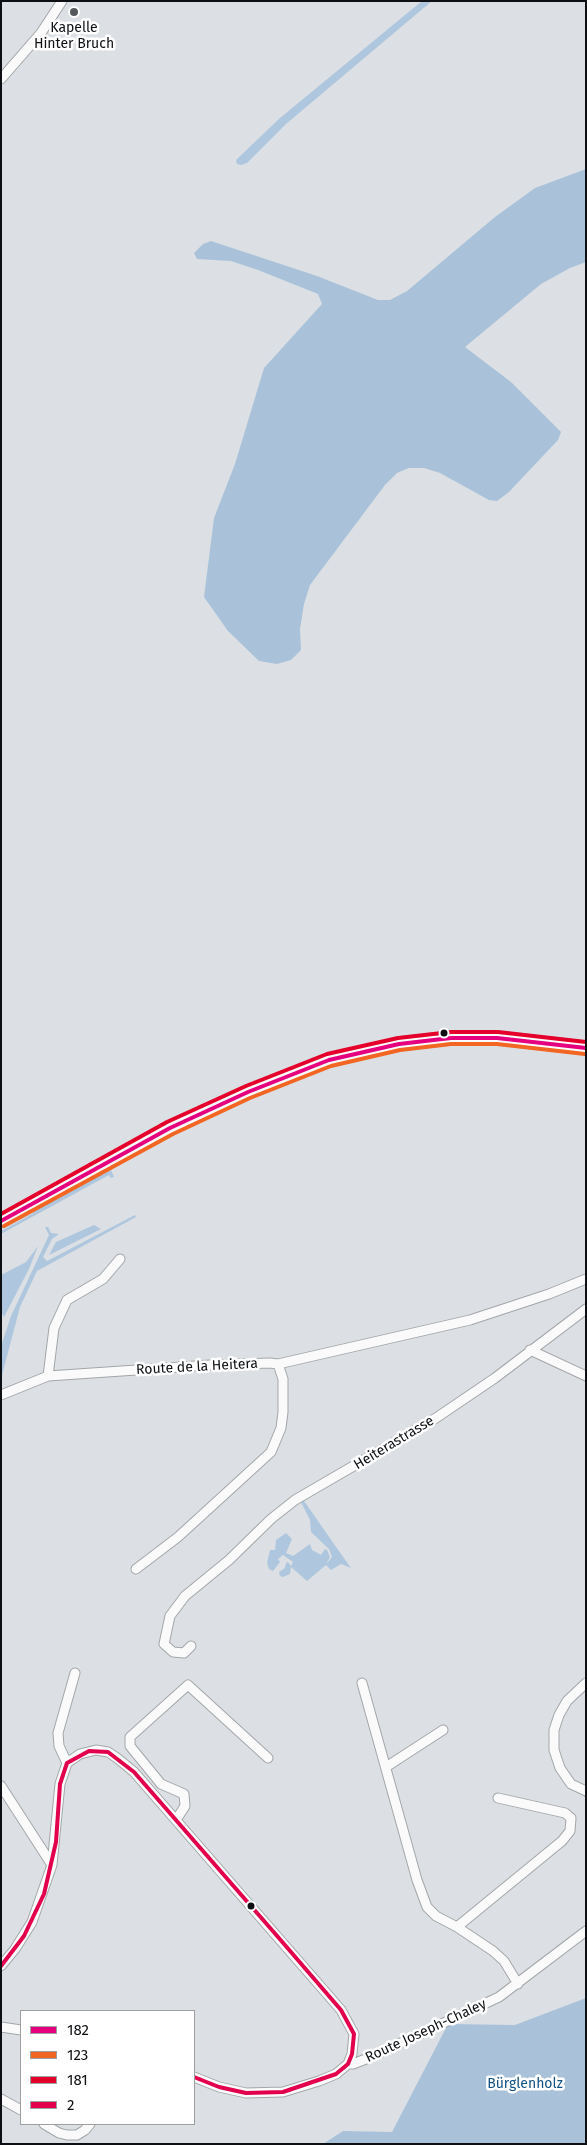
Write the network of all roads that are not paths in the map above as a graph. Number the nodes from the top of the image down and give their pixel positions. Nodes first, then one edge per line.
1 (62, 1) edge
2 (1, 79) edge
3 (586, 1048) edge
4 (1, 1221) edge
5 (120, 1259) dead end
6 (586, 1279) edge
7 (586, 1309) edge
8 (530, 1350) junction
9 (278, 1364) junction
10 (48, 1376) junction
11 (586, 1376) edge
12 (1, 1395) edge
13 (136, 1569) dead end
14 (191, 1646) dead end
15 (75, 1673) dead end
16 (362, 1683) dead end
17 (586, 1683) edge
18 (443, 1730) dead end
19 (268, 1758) dead end
20 (67, 1763) junction
21 (386, 1767) junction
22 (1, 1786) edge
23 (586, 1792) edge
24 (498, 1798) dead end
25 (176, 1820) junction
26 (52, 1865) junction
27 (457, 1927) junction
28 (586, 1931) edge
29 (1, 1966) edge
30 (518, 1984) junction
31 (1, 2027) edge
32 (20, 2030) edge
33 (348, 2064) junction
34 (195, 2077) edge
35 (1, 2099) edge
36 (20, 2109) edge
37 (46, 2125) edge
38 (89, 2125) edge

1 - 2 street
3 - 4 main road
5 - 10 street
6 - 9 street
7 - 8 street, Heiterastrasse
8 - 11 street
8 - 14 street, Heiterastrasse
9 - 10 street, Route de la Heitera
9 - 13 street, Route de la Heitera
10 - 12 street, Route de la Heitera
15 - 20 street
16 - 21 street
17 - 23 street
18 - 21 street
19 - 25 street
20 - 25 street
20 - 26 street
21 - 27 street
22 - 26 street
24 - 27 street
25 - 33 street
26 - 29 street
27 - 30 street
28 - 30 street, Route Joseph-Chaley
30 - 33 street, Route Joseph-Chaley
31 - 32 street
33 - 34 street, Route Joseph-Chaley
35 - 36 street
37 - 38 street

